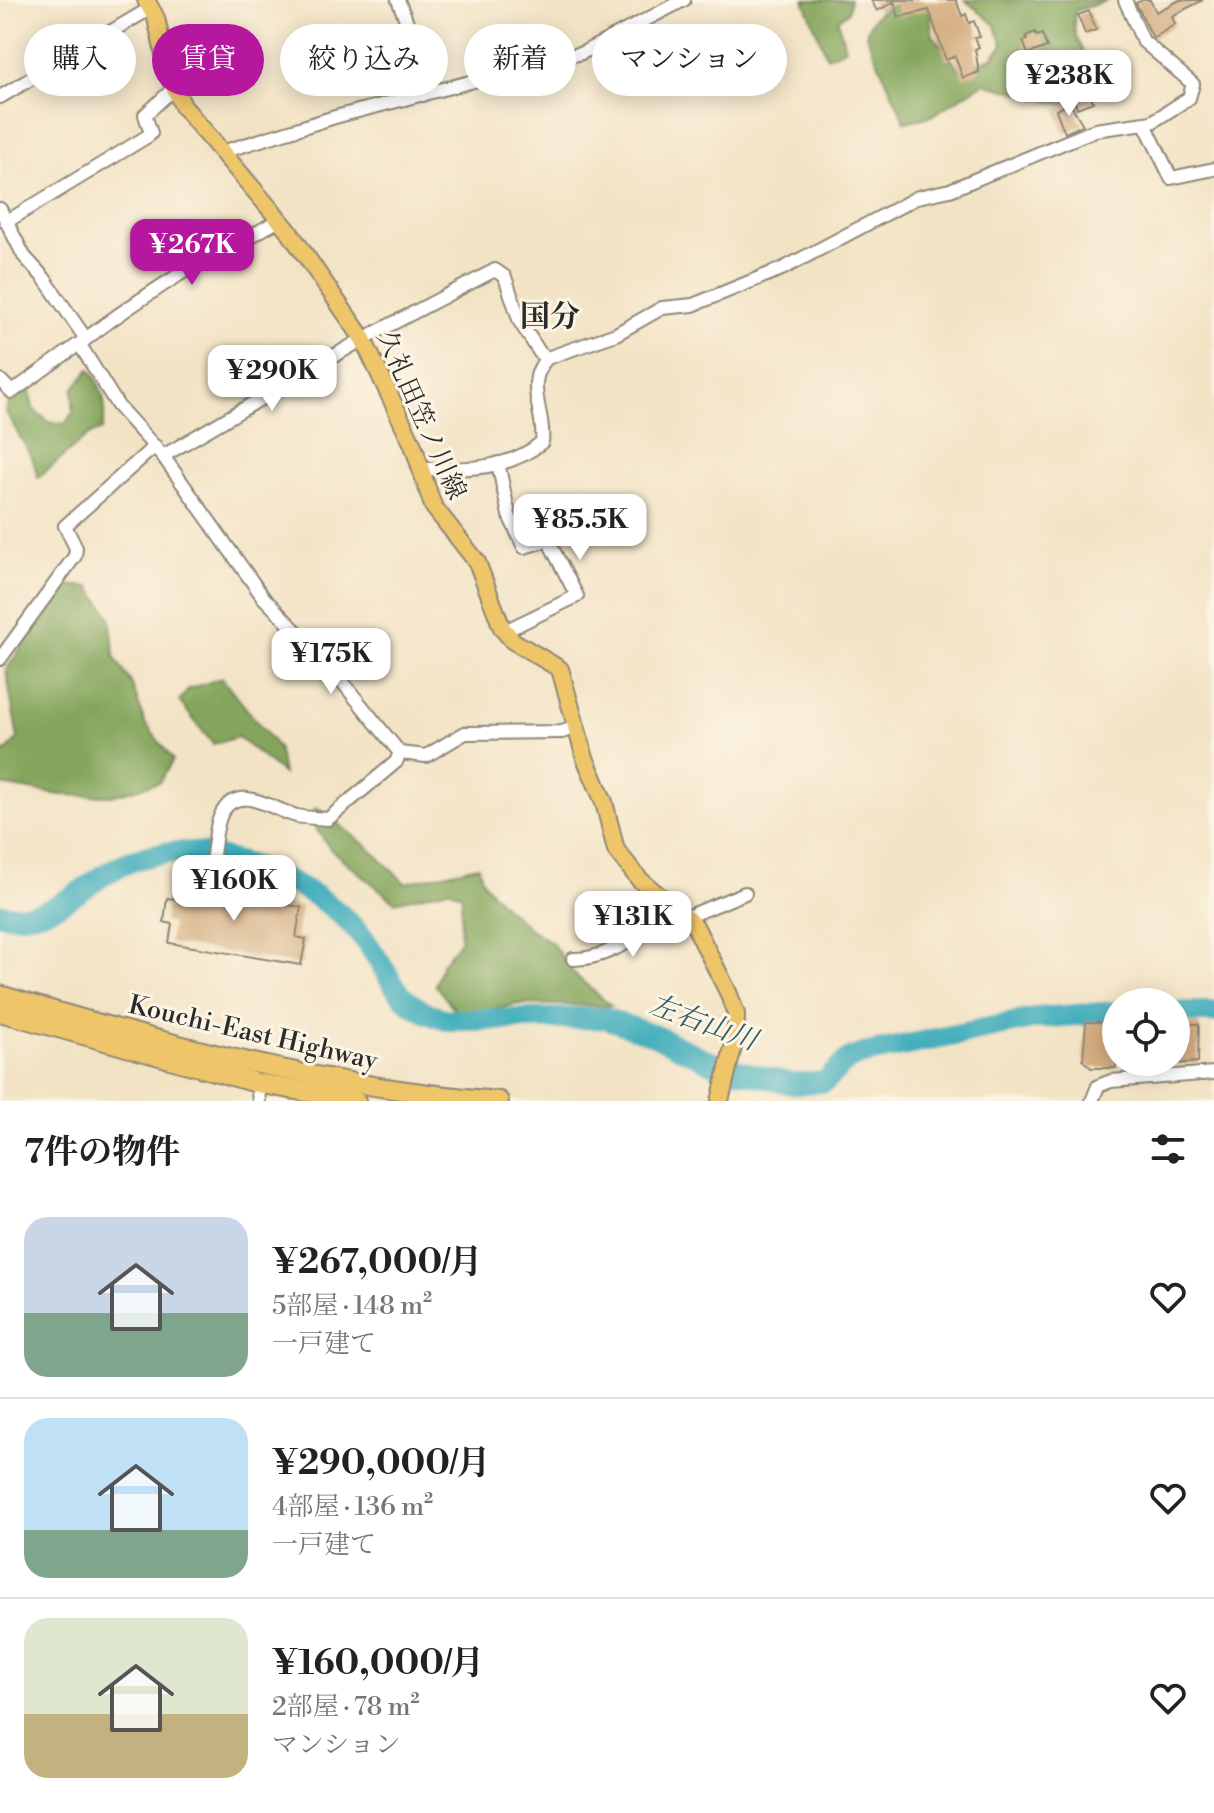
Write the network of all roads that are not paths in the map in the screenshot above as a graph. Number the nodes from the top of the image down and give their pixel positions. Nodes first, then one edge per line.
1 (398, 0) edge
2 (684, 0) edge
3 (1125, 0) edge
4 (148, 4) edge
5 (154, 24) edge
6 (408, 24) edge
7 (448, 88) edge
8 (165, 96) edge
9 (178, 96) edge
10 (419, 96) edge
11 (0, 97) edge
12 (1145, 124) junction
13 (222, 152) junction
14 (1214, 169) edge
15 (3, 216) edge
16 (279, 220) junction
17 (363, 339) junction
18 (83, 342) junction
19 (547, 358) junction
20 (0, 380) edge
21 (159, 451) junction
22 (498, 463) junction
23 (423, 469) junction
24 (505, 631) junction
25 (0, 659) edge
26 (576, 727) junction
27 (400, 753) junction
28 (213, 860) dead end
29 (745, 893) dead end
30 (683, 914) junction
31 (573, 959) dead end
32 (0, 995) edge
33 (0, 1012) edge
34 (1214, 1073) edge
35 (258, 1092) edge
36 (356, 1101) edge
37 (499, 1101) edge
38 (720, 1101) edge
39 (1092, 1101) edge

1 - 6 street
2 - 7 street
3 - 12 street
4 - 5 main road, 久礼田笠ノ川線
4 - 11 street
8 - 15 street
9 - 13 main road, 久礼田笠ノ川線
10 - 13 street
12 - 14 street
12 - 19 street
13 - 16 main road, 久礼田笠ノ川線
15 - 18 street
16 - 17 main road, 久礼田笠ノ川線
16 - 18 street
17 - 19 street
17 - 21 street
17 - 23 main road, 久礼田笠ノ川線
18 - 20 street
18 - 21 street
19 - 22 street
21 - 25 street
21 - 27 street
22 - 23 street
22 - 24 street
23 - 24 main road, 久礼田笠ノ川線
24 - 26 main road
26 - 27 street
26 - 30 main road
27 - 28 street
29 - 30 street
30 - 31 street
30 - 38 main road
32 - 37 highway, Kouchi-East Highway
33 - 35 highway, Kouchi-East Highway
34 - 39 street
35 - 36 highway, Kouchi-East Highway

